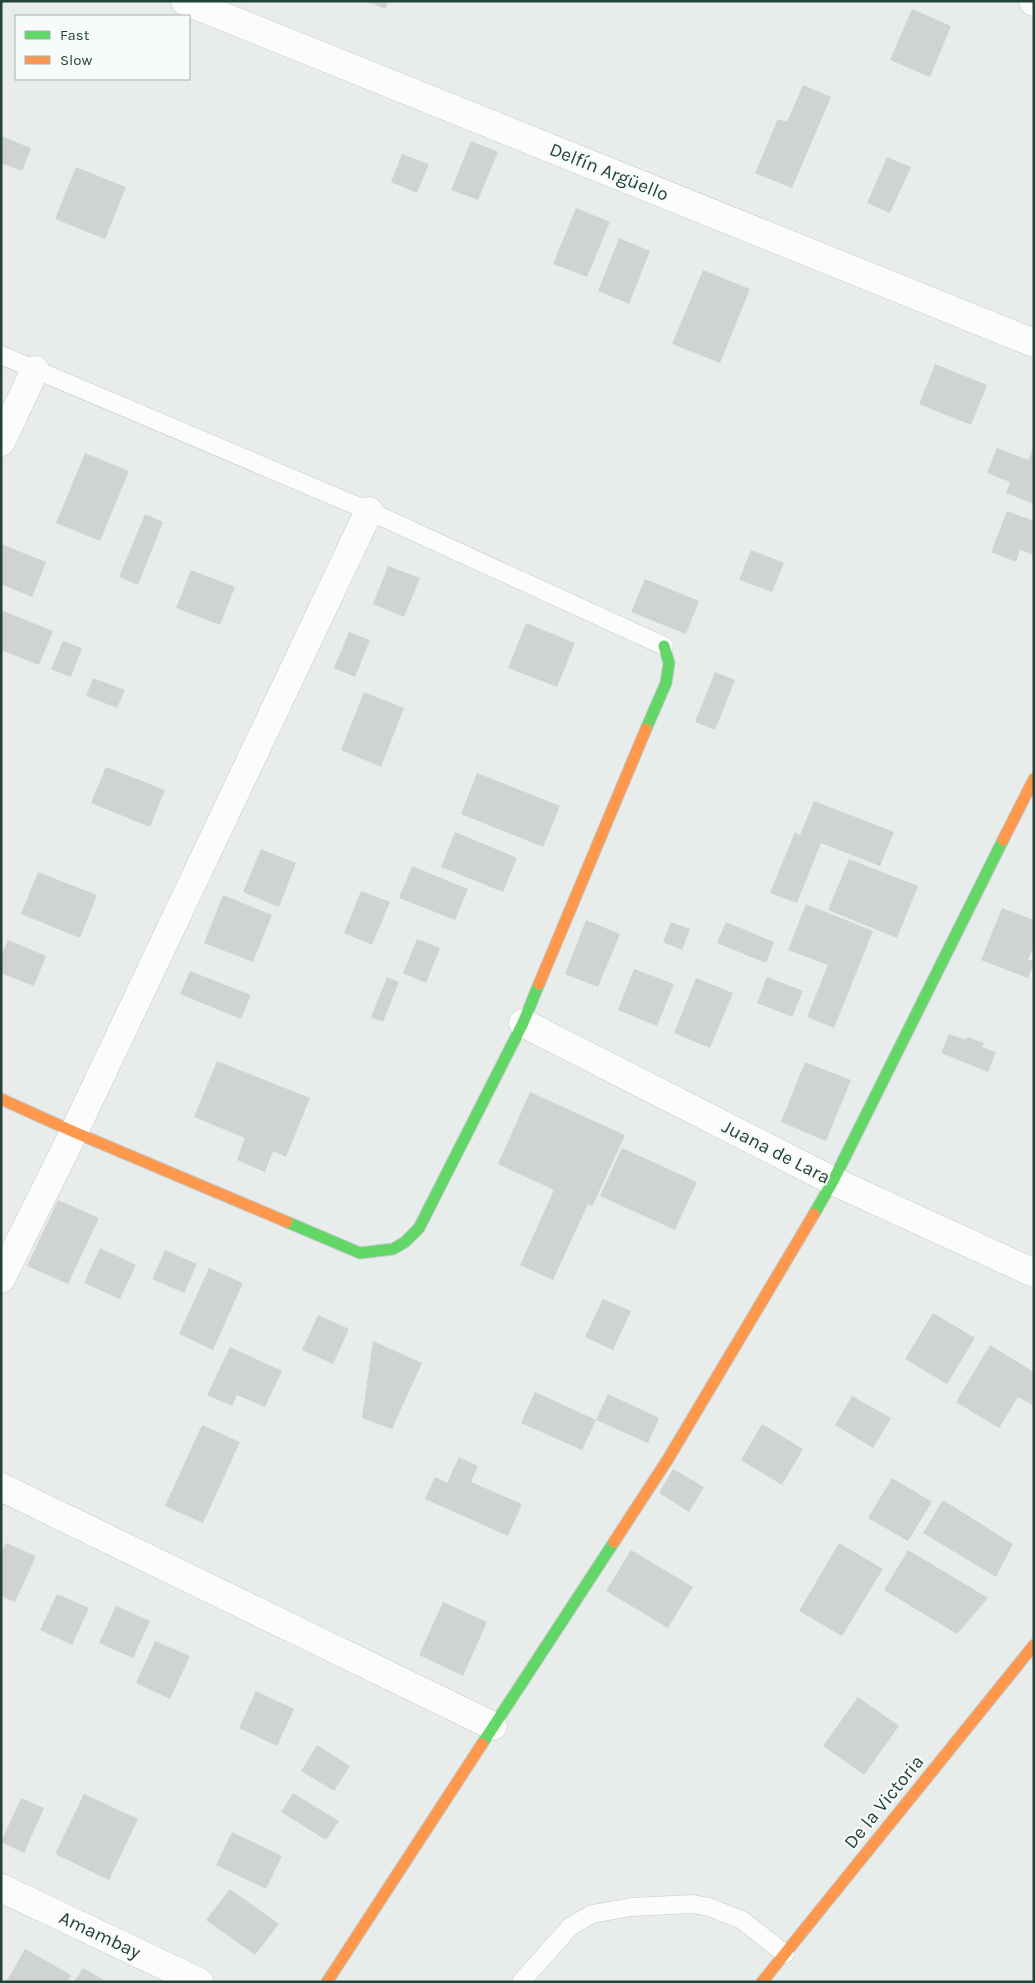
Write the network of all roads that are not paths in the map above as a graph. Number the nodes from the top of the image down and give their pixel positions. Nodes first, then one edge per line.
1 (185, 1) edge
2 (1034, 343) edge
3 (1, 355) edge
4 (36, 370) junction
5 (1, 442) edge
6 (369, 511) junction
7 (664, 646) joint
8 (1034, 779) edge
9 (523, 1023) junction
10 (1, 1099) edge
11 (74, 1132) junction
12 (833, 1180) junction
13 (1034, 1273) edge
14 (1, 1279) edge
15 (1, 1487) edge
16 (1034, 1645) edge
17 (493, 1726) junction
18 (1, 1888) edge
19 (785, 1954) junction
20 (199, 1982) edge
21 (327, 1982) edge
22 (521, 1982) edge
23 (762, 1982) edge

1 - 2 street, Delfín Argüello
3 - 4 lane
4 - 5 street
4 - 6 lane
6 - 7 lane
6 - 11 street
7 - 9 street
8 - 12 street
9 - 11 street
9 - 12 street, Juana de Lara
10 - 11 street
11 - 14 street
12 - 13 street, Juana de Lara
12 - 17 street
15 - 17 street
16 - 19 street, De la Victoria
17 - 21 street
18 - 20 street, Amambay
19 - 22 lane
19 - 23 street, De la Victoria

